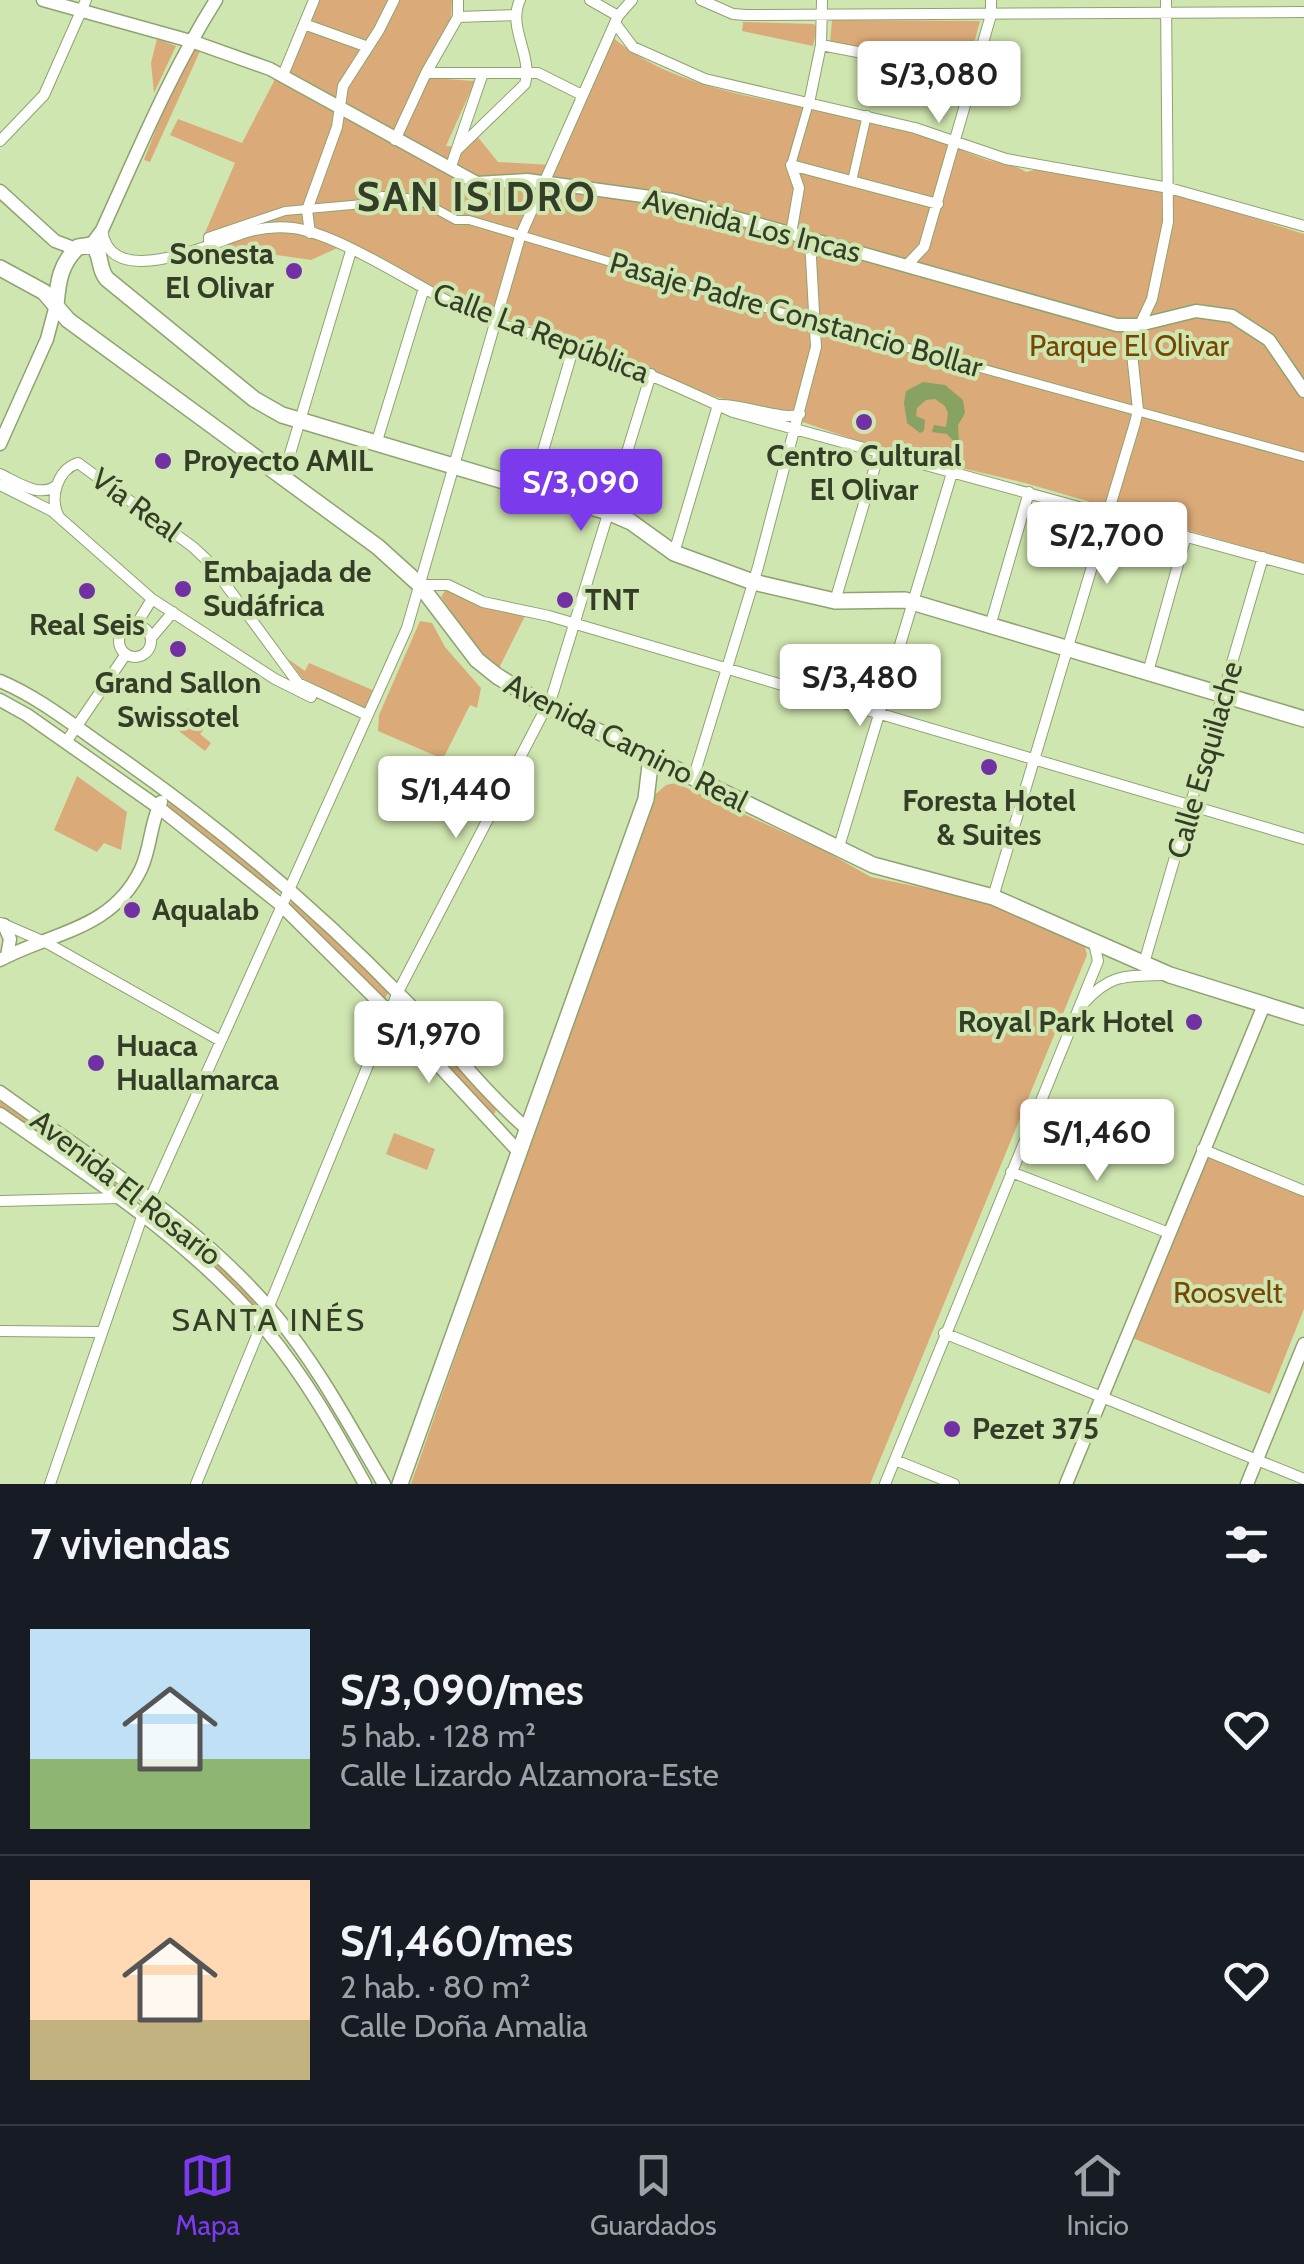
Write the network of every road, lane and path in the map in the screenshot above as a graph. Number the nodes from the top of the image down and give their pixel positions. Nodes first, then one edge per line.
1 (43, 0) edge
2 (216, 0) edge
3 (314, 0) edge
4 (394, 0) edge
5 (458, 0) edge
6 (520, 0) edge
7 (590, 0) edge
8 (632, 0) edge
9 (700, 0) edge
10 (736, 0) edge
11 (822, 0) edge
12 (991, 0) edge
13 (1166, 0) edge
14 (84, 6) edge
15 (1304, 12) edge
16 (737, 14) junction
17 (1167, 14) junction
18 (515, 15) junction
19 (822, 15) junction
20 (991, 15) junction
21 (458, 17) junction
22 (617, 20) junction
23 (304, 24) junction
24 (190, 41) junction
25 (821, 45) junction
26 (368, 46) junction
27 (426, 73) junction
28 (483, 73) junction
29 (528, 73) junction
30 (974, 74) junction
31 (283, 75) junction
32 (582, 95) junction
33 (809, 103) junction
34 (341, 109) junction
35 (867, 116) junction
36 (395, 140) junction
37 (0, 142) edge
38 (956, 143) junction
39 (458, 149) junction
40 (792, 164) junction
41 (450, 169) junction
42 (852, 181) junction
43 (544, 183) junction
44 (1168, 188) junction
45 (0, 191) edge
46 (938, 204) junction
47 (308, 210) junction
48 (1304, 226) edge
49 (102, 230) junction
50 (310, 232) junction
51 (790, 234) junction
52 (520, 237) junction
53 (810, 240) junction
54 (83, 247) junction
55 (208, 247) junction
56 (351, 251) junction
57 (119, 256) junction
58 (907, 265) junction
59 (0, 268) edge
60 (104, 275) junction
61 (424, 288) junction
62 (56, 305) junction
63 (497, 322) junction
64 (817, 323) junction
65 (1139, 326) junction
66 (574, 346) junction
67 (651, 374) junction
68 (1304, 392) edge
69 (718, 405) junction
70 (1138, 410) junction
71 (800, 414) junction
72 (300, 422) junction
73 (796, 430) junction
74 (0, 444) edge
75 (376, 444) junction
76 (879, 453) junction
77 (1304, 456) edge
78 (456, 466) junction
79 (952, 473) junction
80 (0, 474) edge
81 (283, 478) junction
82 (0, 485) edge
83 (57, 485) junction
84 (532, 488) junction
85 (1030, 492) junction
86 (608, 512) junction
87 (1109, 513) junction
88 (59, 517) junction
89 (1186, 536) junction
90 (674, 553) junction
91 (1263, 557) junction
92 (1304, 568) edge
93 (754, 582) junction
94 (420, 585) junction
95 (152, 598) junction
96 (835, 601) junction
97 (913, 602) junction
98 (173, 612) junction
99 (575, 624) junction
100 (136, 626) junction
101 (990, 626) junction
102 (151, 638) junction
103 (1067, 649) junction
104 (126, 654) junction
105 (287, 668) junction
106 (728, 670) junction
107 (1148, 672) junction
108 (275, 679) junction
109 (0, 681) edge
110 (1225, 695) junction
111 (0, 700) edge
112 (548, 707) junction
113 (878, 713) junction
114 (366, 718) junction
115 (1304, 719) edge
116 (76, 727) junction
117 (66, 742) junction
118 (650, 756) junction
119 (1033, 760) junction
120 (688, 776) junction
121 (168, 792) junction
122 (646, 799) junction
123 (1192, 806) junction
124 (158, 807) junction
125 (1304, 839) edge
126 (838, 850) junction
127 (289, 889) junction
128 (992, 897) junction
129 (280, 904) junction
130 (2, 924) edge
131 (1094, 942) junction
132 (47, 943) junction
133 (4, 958) edge
134 (1144, 963) junction
135 (1170, 975) junction
136 (398, 992) junction
137 (1264, 1006) junction
138 (1080, 1008) junction
139 (390, 1012) junction
140 (1304, 1015) edge
141 (219, 1040) junction
142 (0, 1092) edge
143 (502, 1106) junction
144 (0, 1114) edge
145 (489, 1120) junction
146 (526, 1128) junction
147 (1202, 1149) junction
148 (518, 1151) junction
149 (1010, 1172) junction
150 (100, 1184) junction
151 (1304, 1191) edge
152 (120, 1198) junction
153 (149, 1199) junction
154 (0, 1201) edge
155 (85, 1201) junction
156 (142, 1214) junction
157 (1169, 1234) junction
158 (269, 1308) junction
159 (262, 1326) junction
160 (0, 1330) edge
161 (101, 1332) junction
162 (944, 1334) junction
163 (1304, 1344) edge
164 (1100, 1397) junction
165 (895, 1460) junction
166 (1256, 1460) junction
167 (1304, 1479) edge
168 (382, 1482) edge
169 (50, 1484) edge
170 (196, 1484) edge
171 (365, 1484) edge
172 (400, 1484) edge
173 (885, 1484) edge
174 (954, 1484) edge
175 (1066, 1484) edge
176 (1247, 1484) edge

1 - 14 street, Avenida Los Incas
2 - 24 street
3 - 23 street
4 - 26 street
5 - 21 street
6 - 18 street
7 - 22 street
8 - 22 street
9 - 16 street
10 - 16 street
11 - 19 street
12 - 20 street
13 - 17 street
14 - 24 street, Avenida Los Incas
14 - 37 street
15 - 17 street
16 - 19 street
17 - 20 street
17 - 44 street
18 - 21 street
18 - 29 street
19 - 20 street
19 - 25 street
20 - 30 street
21 - 27 street
22 - 32 street
22 - 33 street
23 - 26 street
23 - 31 street
24 - 31 street, Avenida Los Incas
24 - 49 street
25 - 30 street
25 - 33 street
26 - 34 street
27 - 28 street
27 - 36 street
28 - 29 street
28 - 39 street
29 - 32 street
29 - 39 street
30 - 38 street
31 - 34 street, Avenida Los Incas
32 - 43 street
33 - 35 street
33 - 40 street
34 - 36 street, Avenida Los Incas
34 - 47 street
35 - 38 street
35 - 42 street
36 - 41 street, Avenida Los Incas
38 - 44 street
38 - 46 street
39 - 41 street
40 - 42 street
40 - 51 street
41 - 43 street, Avenida Los Incas
42 - 46 street
43 - 51 street, Avenida Los Incas
43 - 52 street
44 - 48 street
44 - 65 street
45 - 54 street
46 - 58 street
47 - 50 street
47 - 52 street, Pasaje Padre Constancio Bollar
47 - 55 street, Pasaje Padre Constancio Bollar
49 - 54 street
49 - 57 street
50 - 55 street
50 - 56 street, Calle La República
51 - 53 street, Avenida Los Incas
52 - 63 street
52 - 64 street, Pasaje Padre Constancio Bollar
53 - 58 street, Avenida Los Incas
53 - 64 street
54 - 60 main road
54 - 62 main road
55 - 57 street
56 - 61 street, Calle La República
56 - 72 street
57 - 60 main road
58 - 65 street, Avenida Los Incas
59 - 62 main road, Avenida Camino Real
60 - 72 main road
61 - 63 street, Calle La República
61 - 75 street
62 - 74 street
62 - 81 main road, Avenida Camino Real
63 - 66 street, Calle La República
63 - 78 street
64 - 70 street, Pasaje Padre Constancio Bollar
64 - 71 street
65 - 68 street, Avenida Los Incas
65 - 70 street
66 - 67 street, Calle La República
66 - 84 street
67 - 69 street, Calle La República
67 - 86 street
69 - 71 street, Calle La República
69 - 73 street, Calle La República
69 - 90 street
70 - 77 street, Pasaje Padre Constancio Bollar
70 - 87 street
71 - 73 street
72 - 75 main road
72 - 81 street
73 - 76 street, Calle La República
73 - 93 street
75 - 78 main road
76 - 79 street, Calle La República
76 - 96 street
78 - 84 main road
78 - 94 street
79 - 85 street, Calle La República
79 - 97 street
80 - 83 street, Vía Real
81 - 94 main road, Avenida Camino Real
82 - 88 street
83 - 88 street, Vía Real
83 - 105 street, Vía Real
84 - 86 main road
85 - 87 street, Calle La República
85 - 101 street
86 - 90 main road
86 - 99 street
87 - 89 street, Calle La República
87 - 103 street
88 - 95 street
89 - 91 street, Calle La República
89 - 107 street
90 - 93 main road
91 - 92 street, Calle La República
91 - 110 street, Calle Esquilache
93 - 96 main road
93 - 106 street
94 - 99 street
94 - 112 main road, Avenida Camino Real
94 - 114 street
95 - 98 street
95 - 100 street
96 - 97 main road
97 - 101 main road
97 - 113 street
98 - 102 street
98 - 108 street
99 - 106 street
99 - 112 street
100 - 102 street
100 - 104 street
101 - 103 main road
102 - 104 street
103 - 107 main road
103 - 119 street
104 - 116 street
105 - 108 street
105 - 114 street, Vía Real
106 - 113 street
106 - 120 street
107 - 110 main road
108 - 114 street
109 - 116 street
110 - 115 main road
110 - 123 street, Calle Esquilache
111 - 117 street
112 - 118 main road, Avenida Camino Real
112 - 136 street
113 - 119 street
113 - 126 street
114 - 127 street
116 - 117 street
116 - 121 street
117 - 124 street
118 - 120 main road, Avenida Camino Real
118 - 122 main road
119 - 123 street
119 - 128 street
120 - 122 main road
120 - 126 main road, Avenida Camino Real
121 - 124 street
121 - 127 street
122 - 146 main road
123 - 125 street
123 - 134 street, Calle Esquilache
124 - 129 street
124 - 132 street
126 - 128 main road, Avenida Camino Real
127 - 129 street
127 - 136 street
128 - 131 main road, Avenida Camino Real
129 - 139 street
129 - 141 street
130 - 132 street
130 - 133 street
131 - 134 main road, Avenida Camino Real
131 - 138 street
132 - 133 street
132 - 141 street
134 - 135 main road, Avenida Camino Real
135 - 137 main road, Avenida Camino Real
135 - 138 street
136 - 139 street
136 - 143 street
137 - 140 main road, Avenida Camino Real
137 - 147 street
138 - 149 street
139 - 145 street
139 - 158 street
141 - 153 street
142 - 153 street, Avenida El Rosario
143 - 145 street
143 - 146 street
144 - 150 street, Avenida El Rosario
145 - 148 street
146 - 148 main road
147 - 151 street
147 - 157 street
148 - 172 main road
149 - 157 street
149 - 162 street
150 - 152 street, Avenida El Rosario
150 - 155 street
152 - 155 street
152 - 156 street, Avenida El Rosario
153 - 156 street
153 - 158 street, Avenida El Rosario
154 - 155 street
156 - 159 street, Avenida El Rosario
156 - 161 street
157 - 164 street
158 - 159 street
158 - 168 street, Avenida El Rosario
159 - 170 street
159 - 171 street, Avenida El Rosario
160 - 161 street
161 - 169 street
162 - 164 street
162 - 165 street
163 - 166 street
164 - 166 street
164 - 175 street
165 - 173 street
165 - 174 street
166 - 167 street
166 - 176 street

